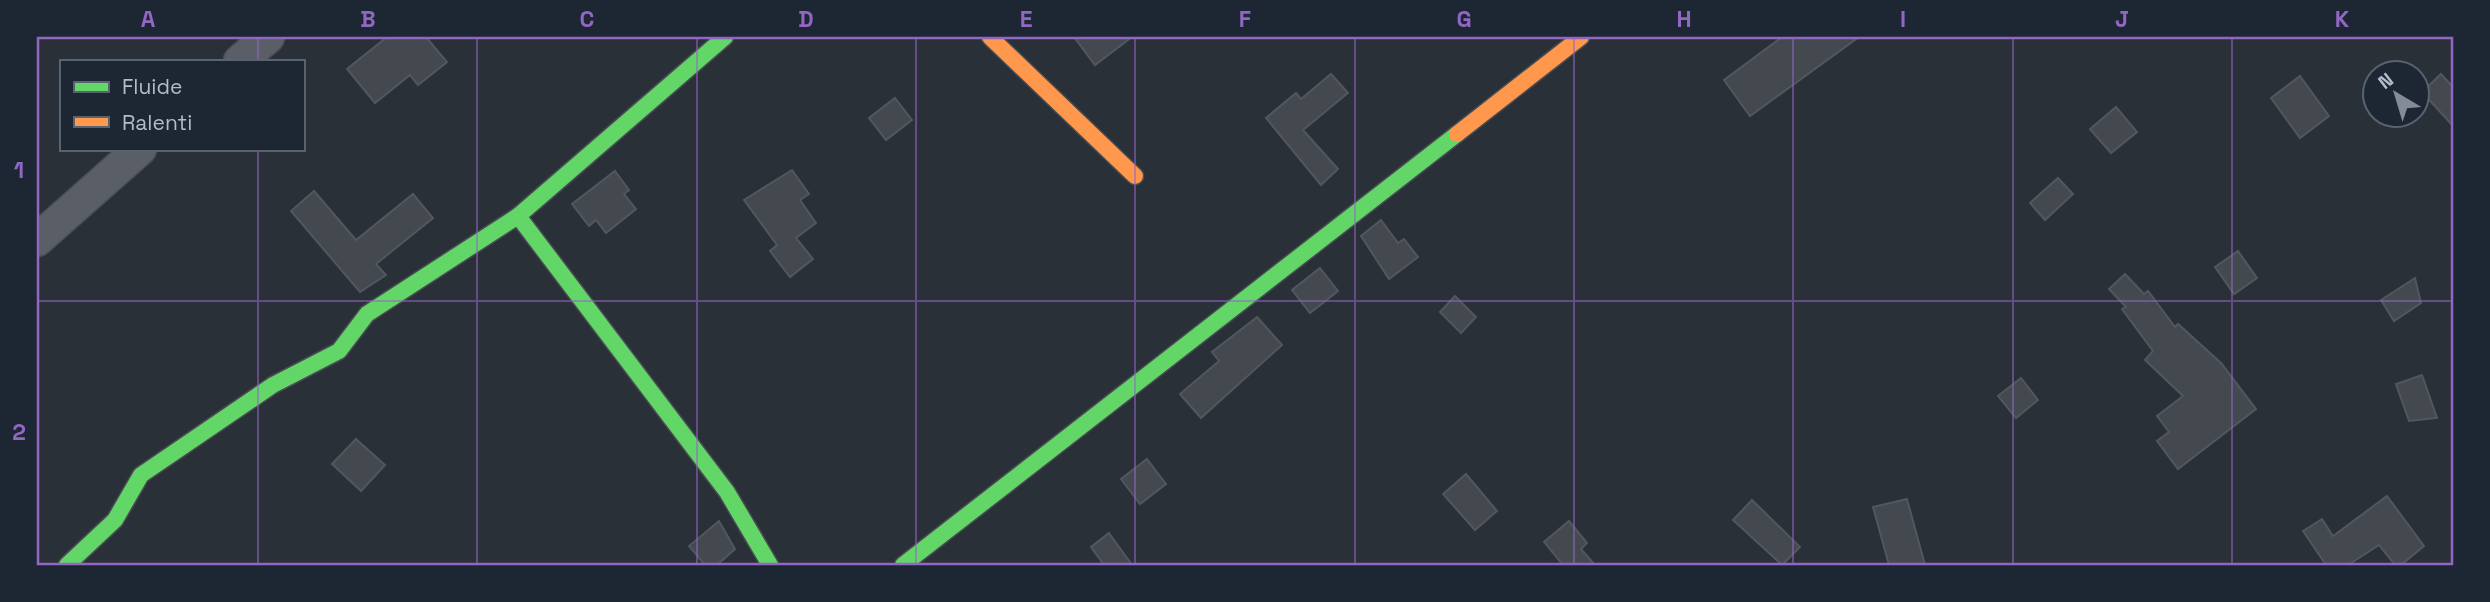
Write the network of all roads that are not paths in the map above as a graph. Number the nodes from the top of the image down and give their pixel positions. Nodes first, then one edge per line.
1 (268, 37) edge
2 (725, 37) edge
3 (990, 37) edge
4 (1581, 37) edge
5 (241, 60) edge
6 (140, 150) edge
7 (1135, 176) dead end
8 (518, 216) junction
9 (37, 240) edge
10 (67, 565) edge
11 (770, 565) edge
12 (902, 565) edge

1 - 5 street
2 - 8 street
3 - 7 street
4 - 12 street
6 - 9 street
8 - 10 street
8 - 11 street

